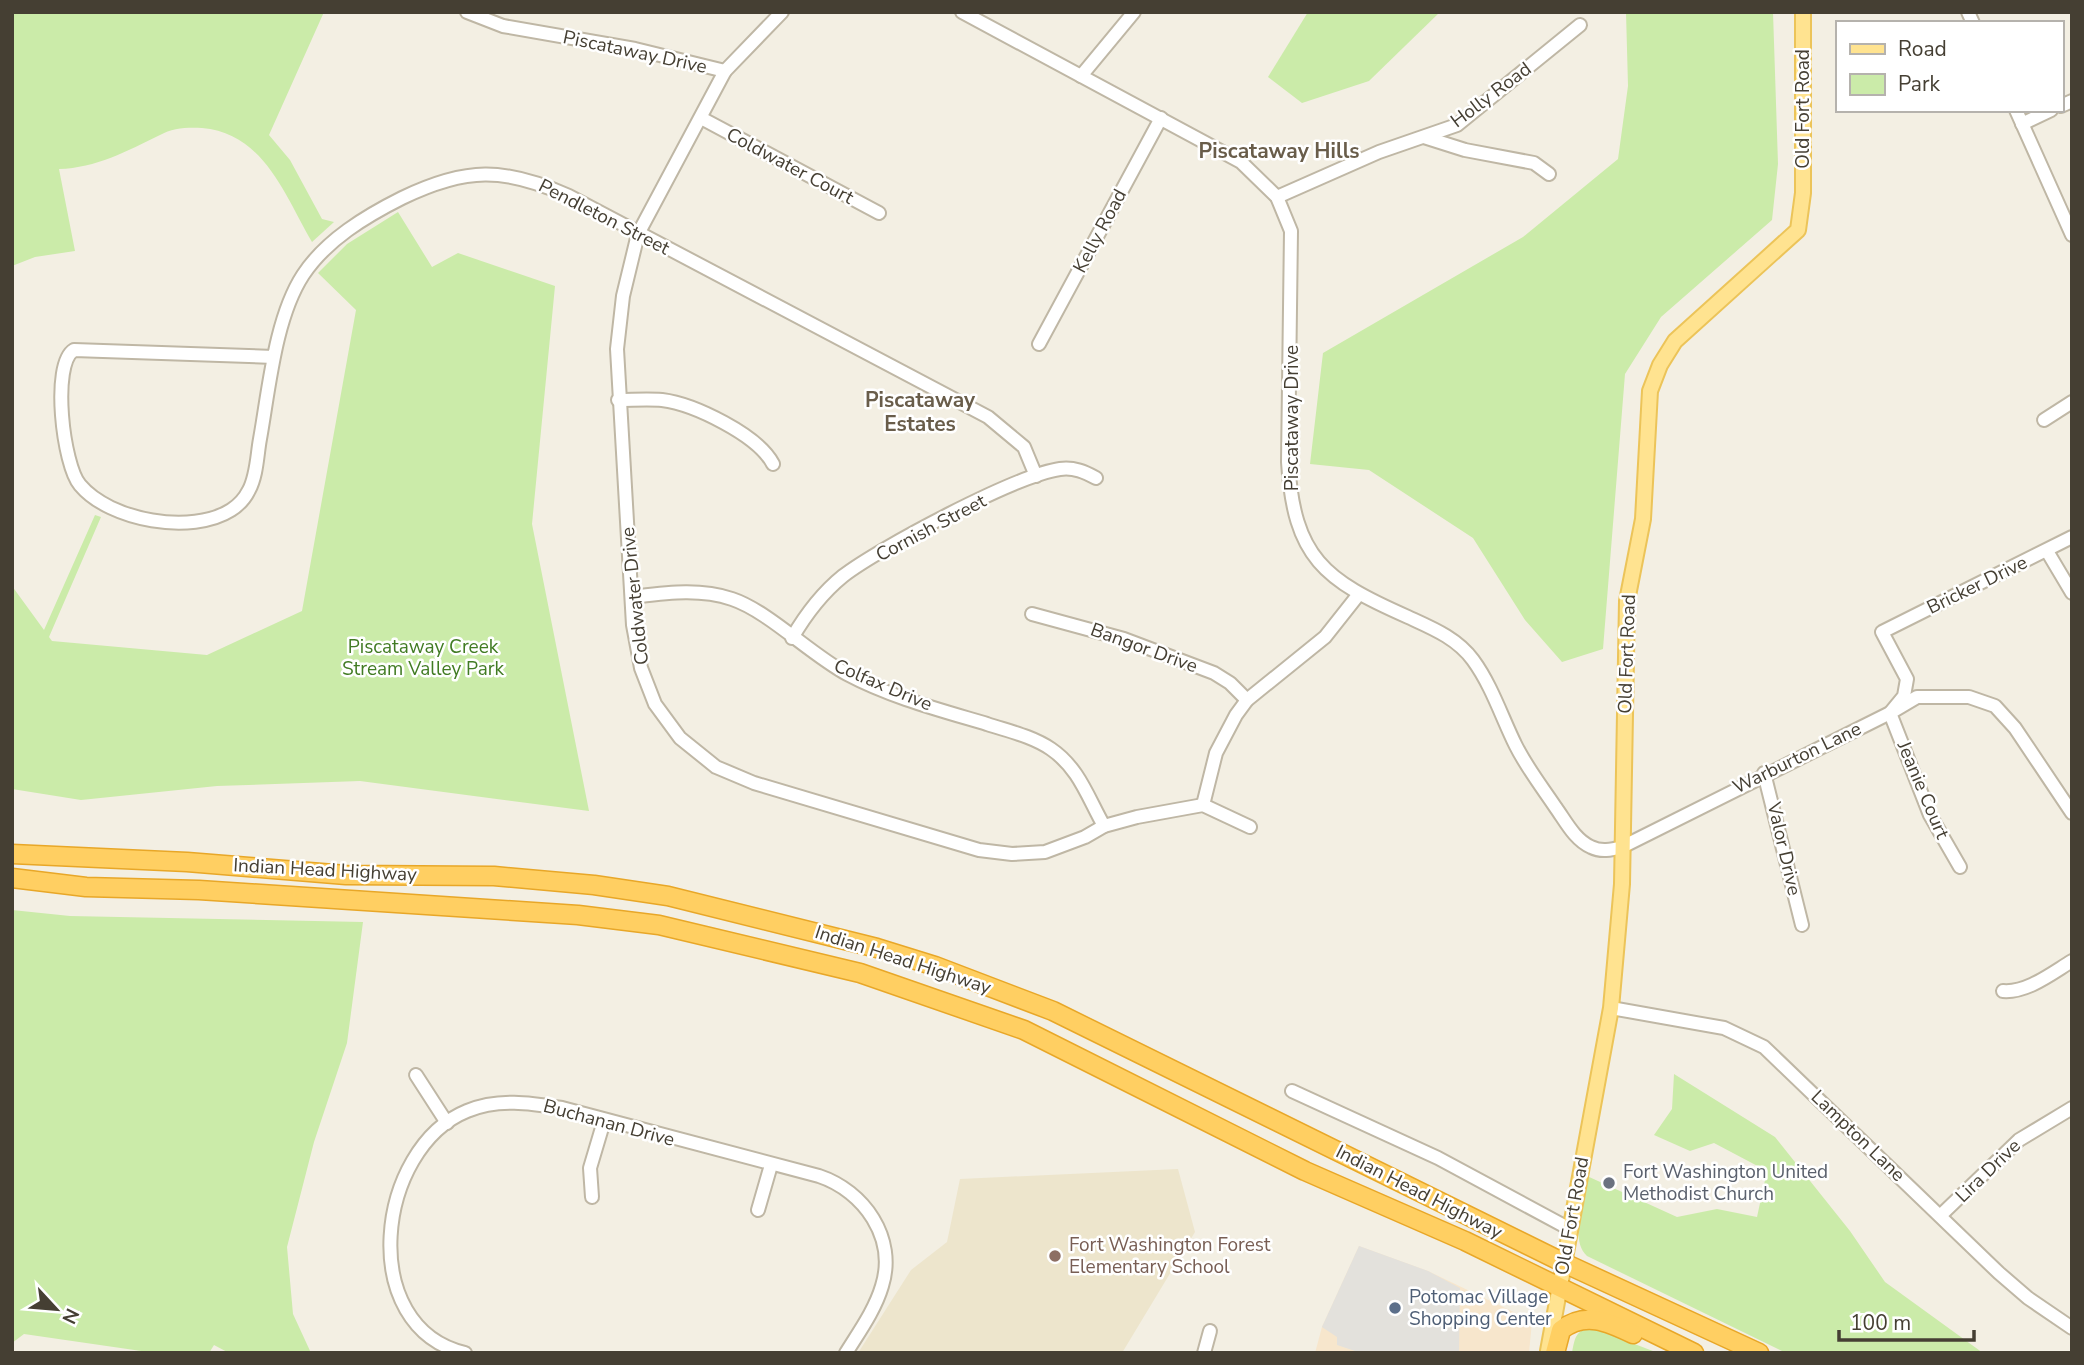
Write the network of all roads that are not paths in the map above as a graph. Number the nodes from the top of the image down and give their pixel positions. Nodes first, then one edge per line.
1 (467, 12) edge
2 (782, 12) edge
3 (962, 12) edge
4 (1134, 12) edge
5 (1803, 12) edge
6 (1580, 25) dead end
7 (725, 71) junction
8 (1081, 76) junction
9 (2017, 112) edge
10 (2047, 112) edge
11 (701, 118) junction
12 (1161, 118) junction
13 (2022, 124) junction
14 (1424, 137) junction
15 (1549, 174) dead end
16 (1277, 197) junction
17 (879, 213) dead end
18 (638, 234) junction
19 (2072, 235) edge
20 (1039, 344) dead end
21 (274, 357) junction
22 (618, 400) junction
23 (2072, 402) edge
24 (2044, 420) dead end
25 (773, 464) dead end
26 (1036, 476) junction
27 (1096, 478) dead end
28 (2072, 537) edge
29 (2047, 551) junction
30 (2072, 593) edge
31 (1359, 594) junction
32 (632, 597) junction
33 (1032, 614) dead end
34 (792, 638) junction
35 (1247, 701) junction
36 (1890, 713) junction
37 (1764, 773) junction
38 (1203, 805) junction
39 (2072, 813) edge
40 (1104, 827) junction
41 (1250, 827) dead end
42 (1622, 847) junction
43 (12, 854) edge
44 (1960, 867) dead end
45 (12, 878) edge
46 (1802, 925) dead end
47 (2072, 961) edge
48 (2003, 991) dead end
49 (1611, 1008) junction
50 (416, 1075) dead end
51 (1292, 1091) dead end
52 (2072, 1108) edge
53 (604, 1121) junction
54 (447, 1123) junction
55 (771, 1165) junction
56 (592, 1197) dead end
57 (758, 1210) dead end
58 (1942, 1214) junction
59 (1568, 1228) junction
60 (1564, 1263) junction
61 (1560, 1286) junction
62 (2072, 1328) edge
63 (1210, 1331) dead end
64 (465, 1353) edge
65 (846, 1353) edge
66 (1204, 1353) edge
67 (1548, 1353) edge
68 (1555, 1353) edge
69 (1674, 1353) edge
70 (1694, 1353) edge
71 (1759, 1353) edge

1 - 7 street, Piscataway Drive
2 - 7 street, Piscataway Drive
3 - 8 street, Piscataway Drive
4 - 8 street
5 - 42 main road, Old Fort Road
6 - 14 street, Holly Road
7 - 11 street, Coldwater Drive
8 - 12 street, Piscataway Drive
9 - 13 street
10 - 13 street
11 - 17 street, Coldwater Court
11 - 18 street, Coldwater Drive
12 - 16 street, Piscataway Drive
12 - 20 street, Kelly Road
13 - 19 street
14 - 15 street
14 - 16 street, Holly Road
16 - 31 street, Piscataway Drive
18 - 21 street, Pendleton Street
18 - 22 street, Coldwater Drive
18 - 26 street, Pendleton Street
21 - 21 street, Pendleton Street
22 - 25 street
22 - 32 street, Coldwater Drive
23 - 24 street
26 - 27 street, Cornish Street
26 - 34 street, Cornish Street
28 - 29 street, Bricker Drive
29 - 30 street
29 - 36 street, Bricker Drive
31 - 35 street
31 - 42 street, Piscataway Drive
32 - 34 street, Colfax Drive
32 - 40 street, Coldwater Drive
33 - 35 street, Bangor Drive
34 - 40 street, Colfax Drive
35 - 38 street
36 - 37 street, Warburton Lane
36 - 39 street, Warburton Lane
36 - 44 street, Jeanie Court
37 - 42 street, Warburton Lane
37 - 46 street, Valor Drive
38 - 40 street, Coldwater Drive
38 - 41 street
42 - 49 main road, Old Fort Road
43 - 60 highway, Indian Head Highway
45 - 61 highway, Indian Head Highway
47 - 48 street
49 - 58 street, Lampton Lane
49 - 59 main road, Old Fort Road
50 - 54 street
51 - 59 street
52 - 58 street, Lira Drive
53 - 54 street, Buchanan Drive
53 - 55 street, Buchanan Drive
53 - 56 street
54 - 64 street, Buchanan Drive
55 - 57 street
55 - 65 street, Buchanan Drive
58 - 62 street, Lampton Lane
59 - 60 main road, Old Fort Road
60 - 61 main road, Old Fort Road
60 - 71 highway, Indian Head Highway
61 - 67 main road, Old Fort Road
61 - 70 highway, Indian Head Highway
63 - 66 street
68 - 69 highway

